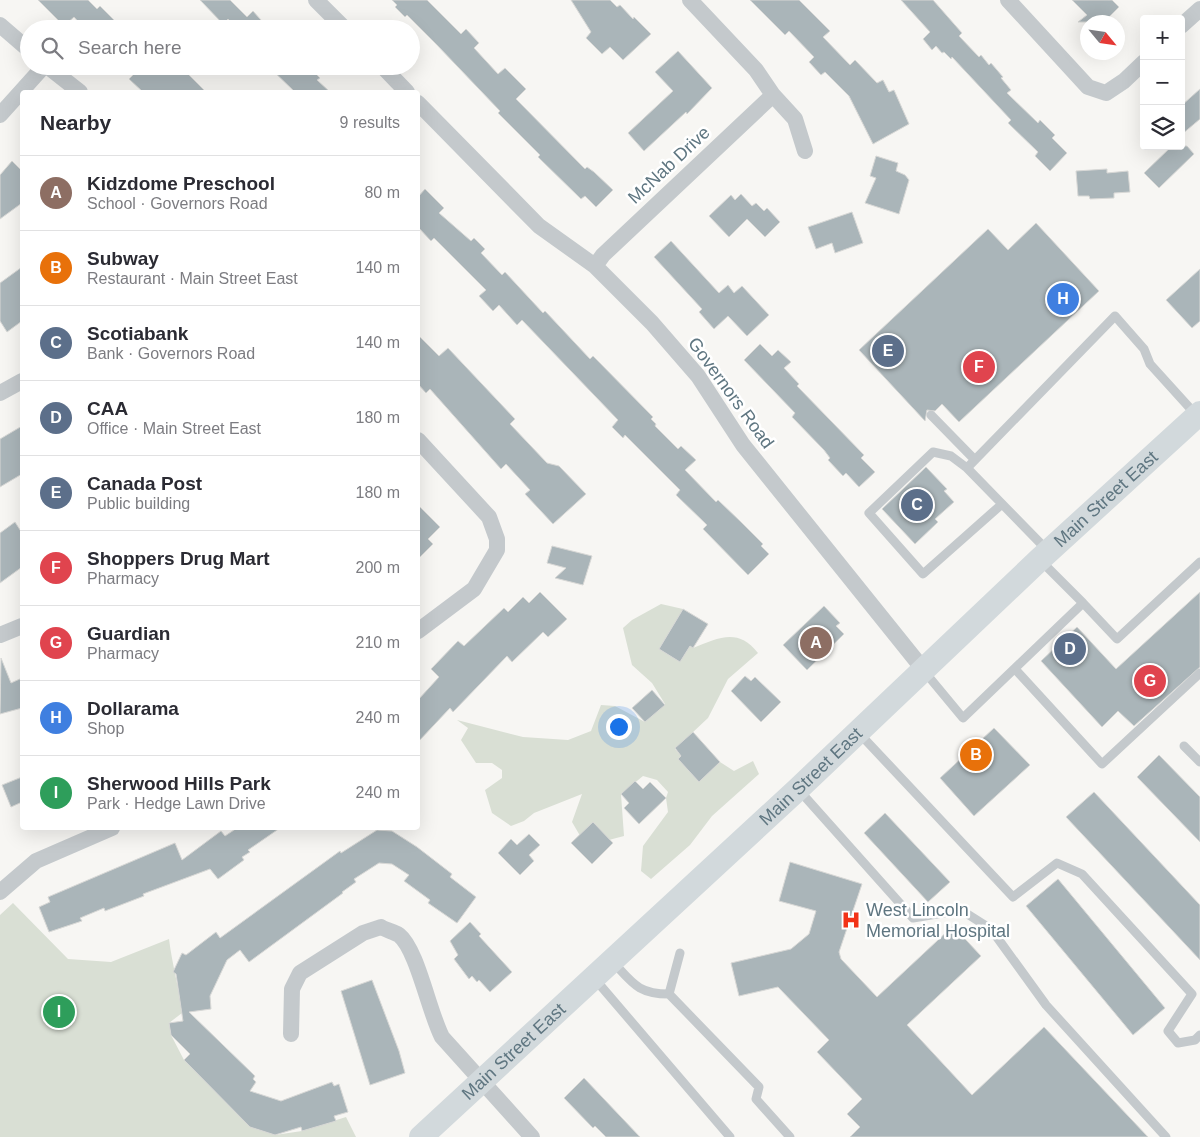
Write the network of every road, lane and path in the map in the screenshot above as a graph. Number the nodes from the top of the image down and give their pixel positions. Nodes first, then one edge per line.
1 (316, 0) edge
2 (690, 0) edge
3 (1008, 0) edge
4 (1200, 9) edge
5 (336, 20) edge
6 (1185, 22) edge
7 (0, 25) edge
8 (20, 42) edge
9 (1140, 66) edge
10 (37, 75) edge
11 (58, 75) edge
12 (391, 75) edge
13 (23, 90) edge
14 (77, 90) edge
15 (405, 90) edge
16 (20, 93) edge
17 (773, 95) junction
18 (420, 105) edge
19 (0, 114) edge
20 (805, 150) dead end
21 (595, 266) junction
22 (20, 382) edge
23 (0, 393) edge
24 (931, 415) dead end
25 (1199, 416) edge
26 (420, 442) edge
27 (975, 460) junction
28 (967, 468) junction
29 (1002, 504) junction
30 (1044, 556) junction
31 (1200, 562) edge
32 (1082, 603) junction
33 (20, 627) edge
34 (420, 630) edge
35 (0, 635) edge
36 (923, 669) junction
37 (1015, 669) junction
38 (1200, 673) edge
39 (858, 732) junction
40 (1184, 746) dead end
41 (1200, 762) edge
42 (798, 789) junction
43 (107, 830) edge
44 (0, 892) edge
45 (680, 953) dead end
46 (612, 960) junction
47 (593, 977) junction
48 (668, 994) junction
49 (291, 1034) dead end
50 (1200, 1035) edge
51 (481, 1081) junction
52 (421, 1137) edge
53 (532, 1137) edge
54 (730, 1137) edge
55 (790, 1137) edge
56 (1166, 1137) edge

1 - 5 street
2 - 17 street
3 - 9 street
4 - 6 street
7 - 8 street
10 - 13 street
11 - 14 street
12 - 15 street
16 - 19 street
17 - 20 street
17 - 21 street, McNab Drive
18 - 21 street, Governors Road
21 - 36 street, Governors Road
22 - 23 street
24 - 27 lane
25 - 27 lane
25 - 30 main road, Main Street East
26 - 34 street
27 - 28 lane
28 - 29 lane
28 - 29 lane
29 - 30 lane
30 - 32 lane
30 - 36 main road, Main Street East
31 - 32 lane
32 - 37 lane
33 - 35 street
36 - 37 lane
36 - 39 main road, Main Street East
37 - 38 lane
39 - 42 main road, Main Street East
39 - 50 lane
40 - 41 lane
42 - 46 main road, Main Street East
42 - 56 lane
43 - 44 street
45 - 48 lane
46 - 47 main road, Main Street East
46 - 48 lane
47 - 51 main road, Main Street East
47 - 54 lane
48 - 55 lane
49 - 51 street
51 - 52 main road, Main Street East
51 - 53 street

